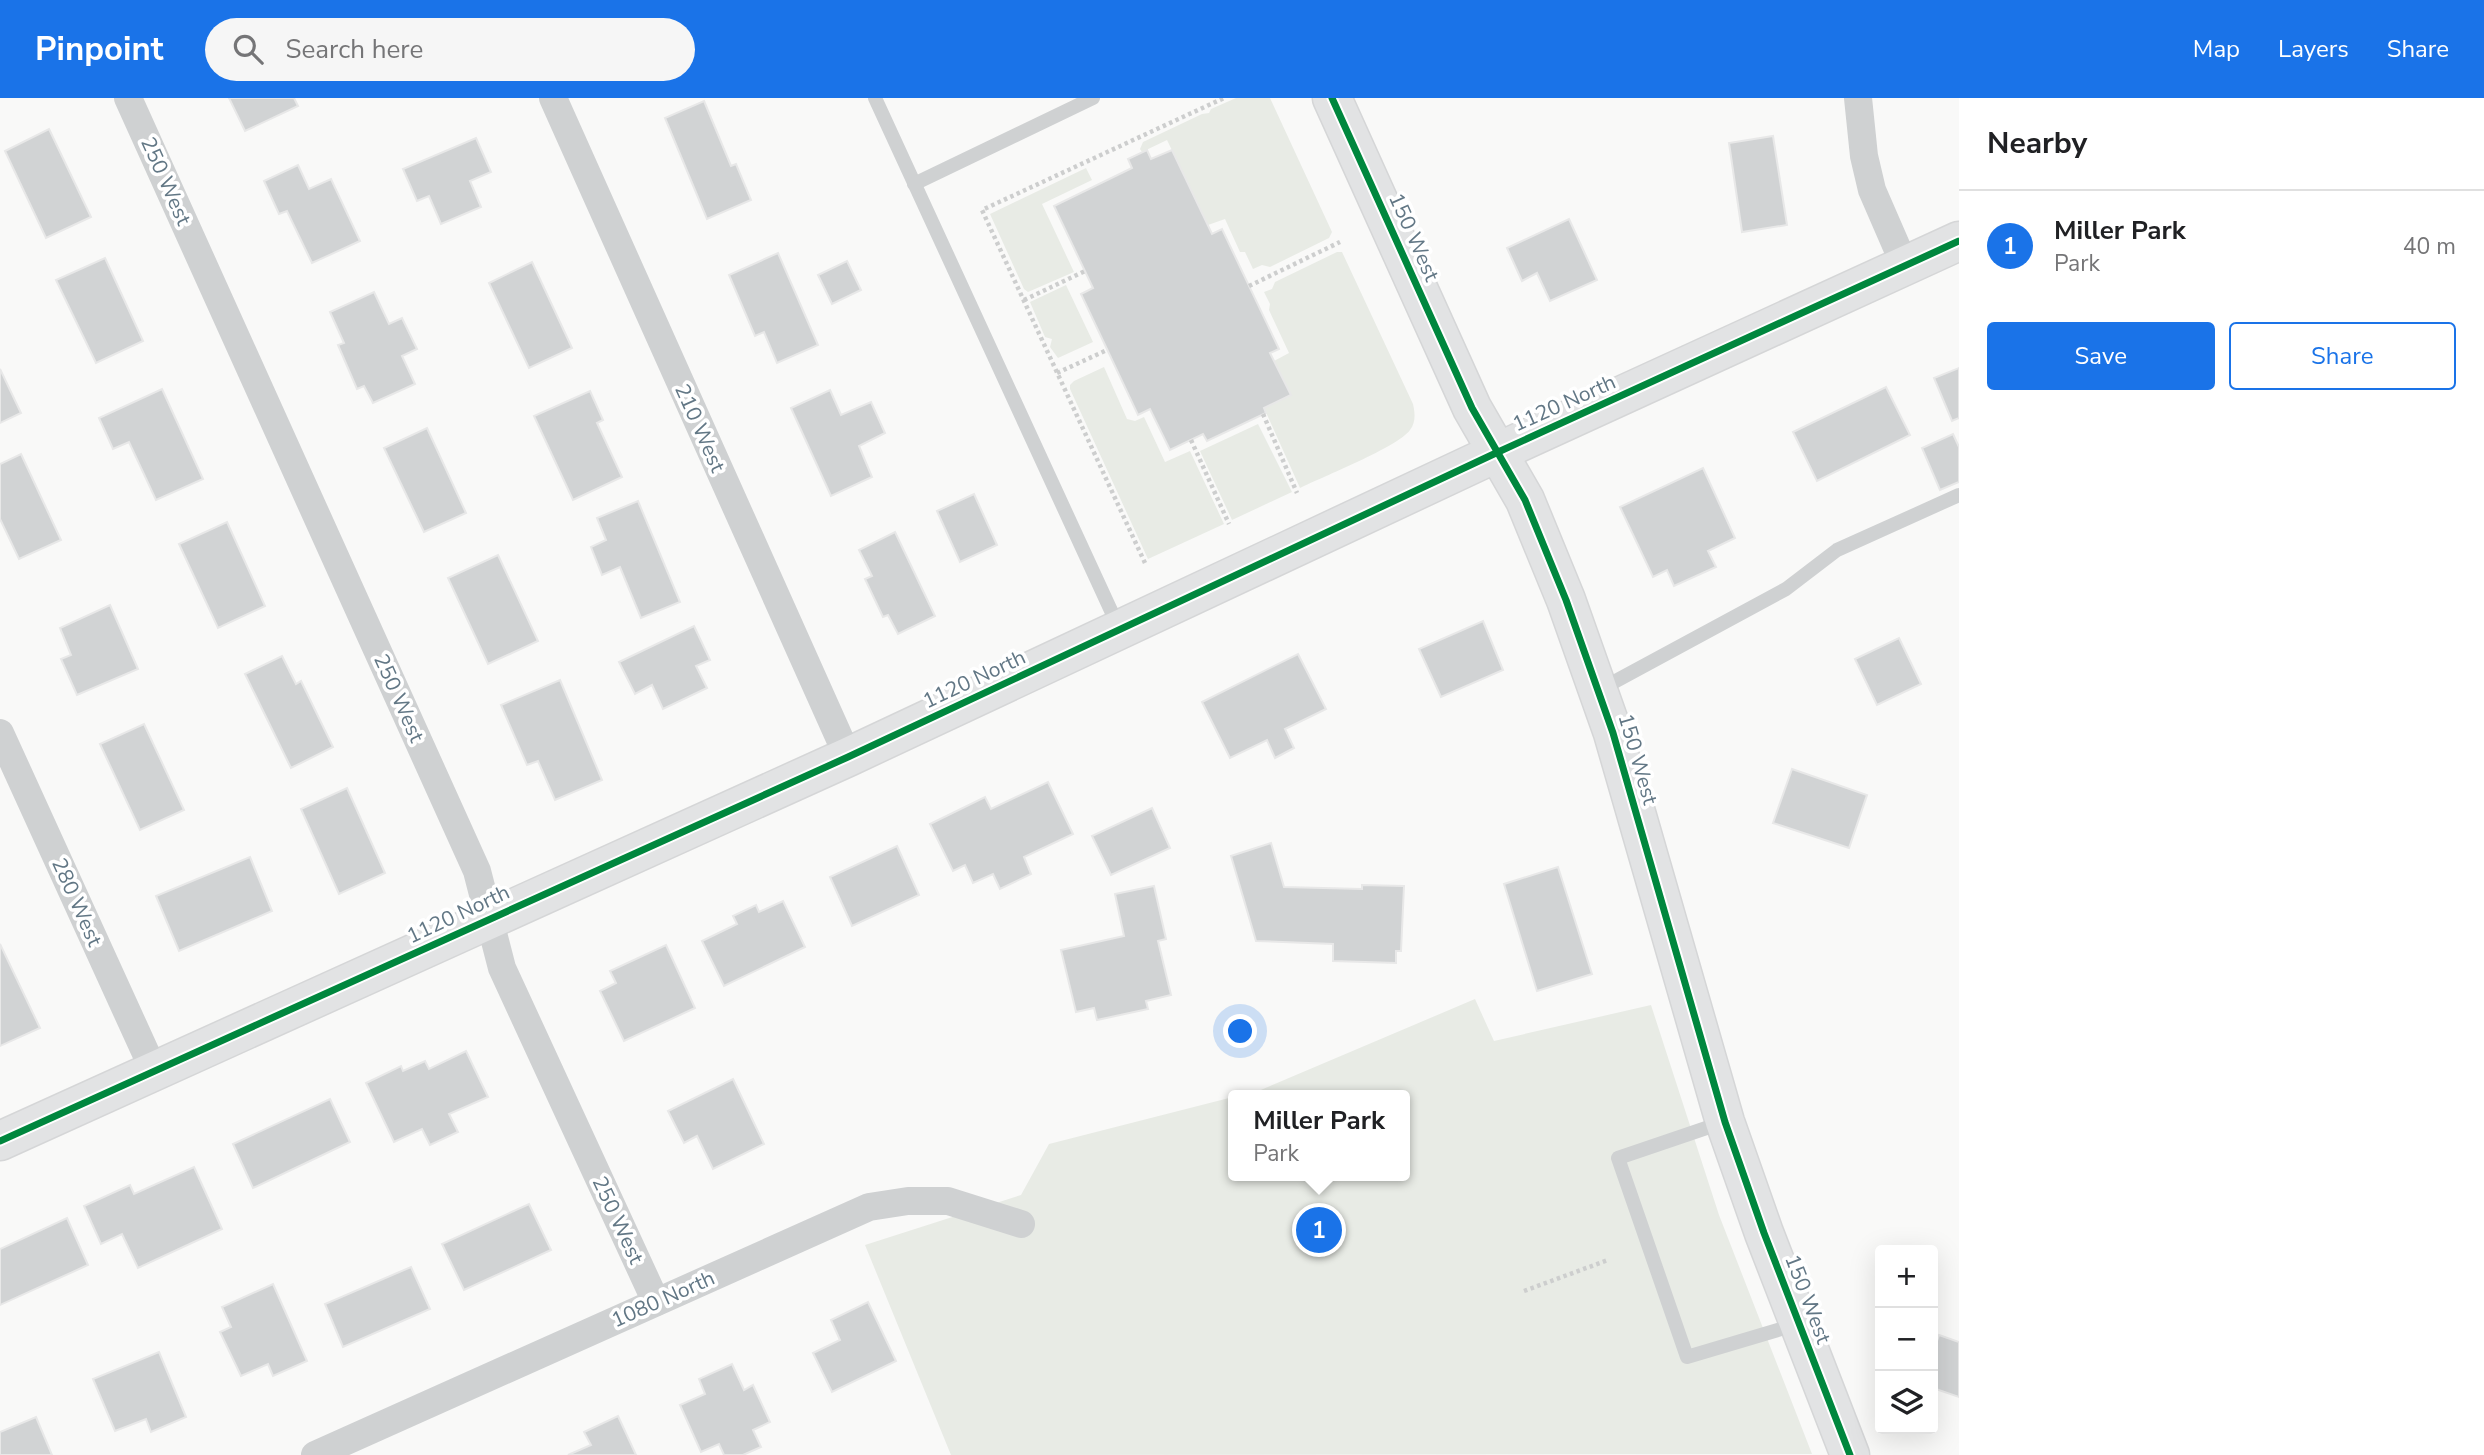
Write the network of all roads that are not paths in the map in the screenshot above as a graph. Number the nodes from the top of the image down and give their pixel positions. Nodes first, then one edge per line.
1 (128, 98) edge
2 (553, 98) edge
3 (875, 98) edge
4 (1093, 98) edge
5 (1332, 98) edge
6 (1858, 98) edge
7 (914, 184) junction
8 (1959, 242) edge
9 (1905, 266) junction
10 (1496, 453) junction
11 (1959, 495) edge
12 (1120, 630) junction
13 (1599, 689) junction
14 (0, 733) edge
15 (848, 757) junction
16 (489, 919) junction
17 (154, 1072) junction
18 (1725, 1122) junction
19 (0, 1141) edge
20 (1021, 1224) dead end
21 (656, 1302) junction
22 (1798, 1324) junction
23 (315, 1455) edge
24 (1850, 1455) edge

1 - 16 street, 250 West
2 - 15 street, 210 West
3 - 7 lane
4 - 7 lane
5 - 10 street, 150 West
6 - 9 street
7 - 12 lane
8 - 9 street, 1120 North
9 - 10 street, 1120 North
10 - 12 street, 1120 North
10 - 13 street, 150 West
11 - 13 lane
12 - 15 street, 1120 North
13 - 18 street, 150 West
14 - 17 street, 280 West
15 - 16 street, 1120 North
16 - 17 street, 1120 North
16 - 21 street, 250 West
17 - 19 street, 1120 North
18 - 22 street, 150 West
18 - 22 lane
20 - 21 street, 1080 North
21 - 23 street, 1080 North
22 - 24 street, 150 West

